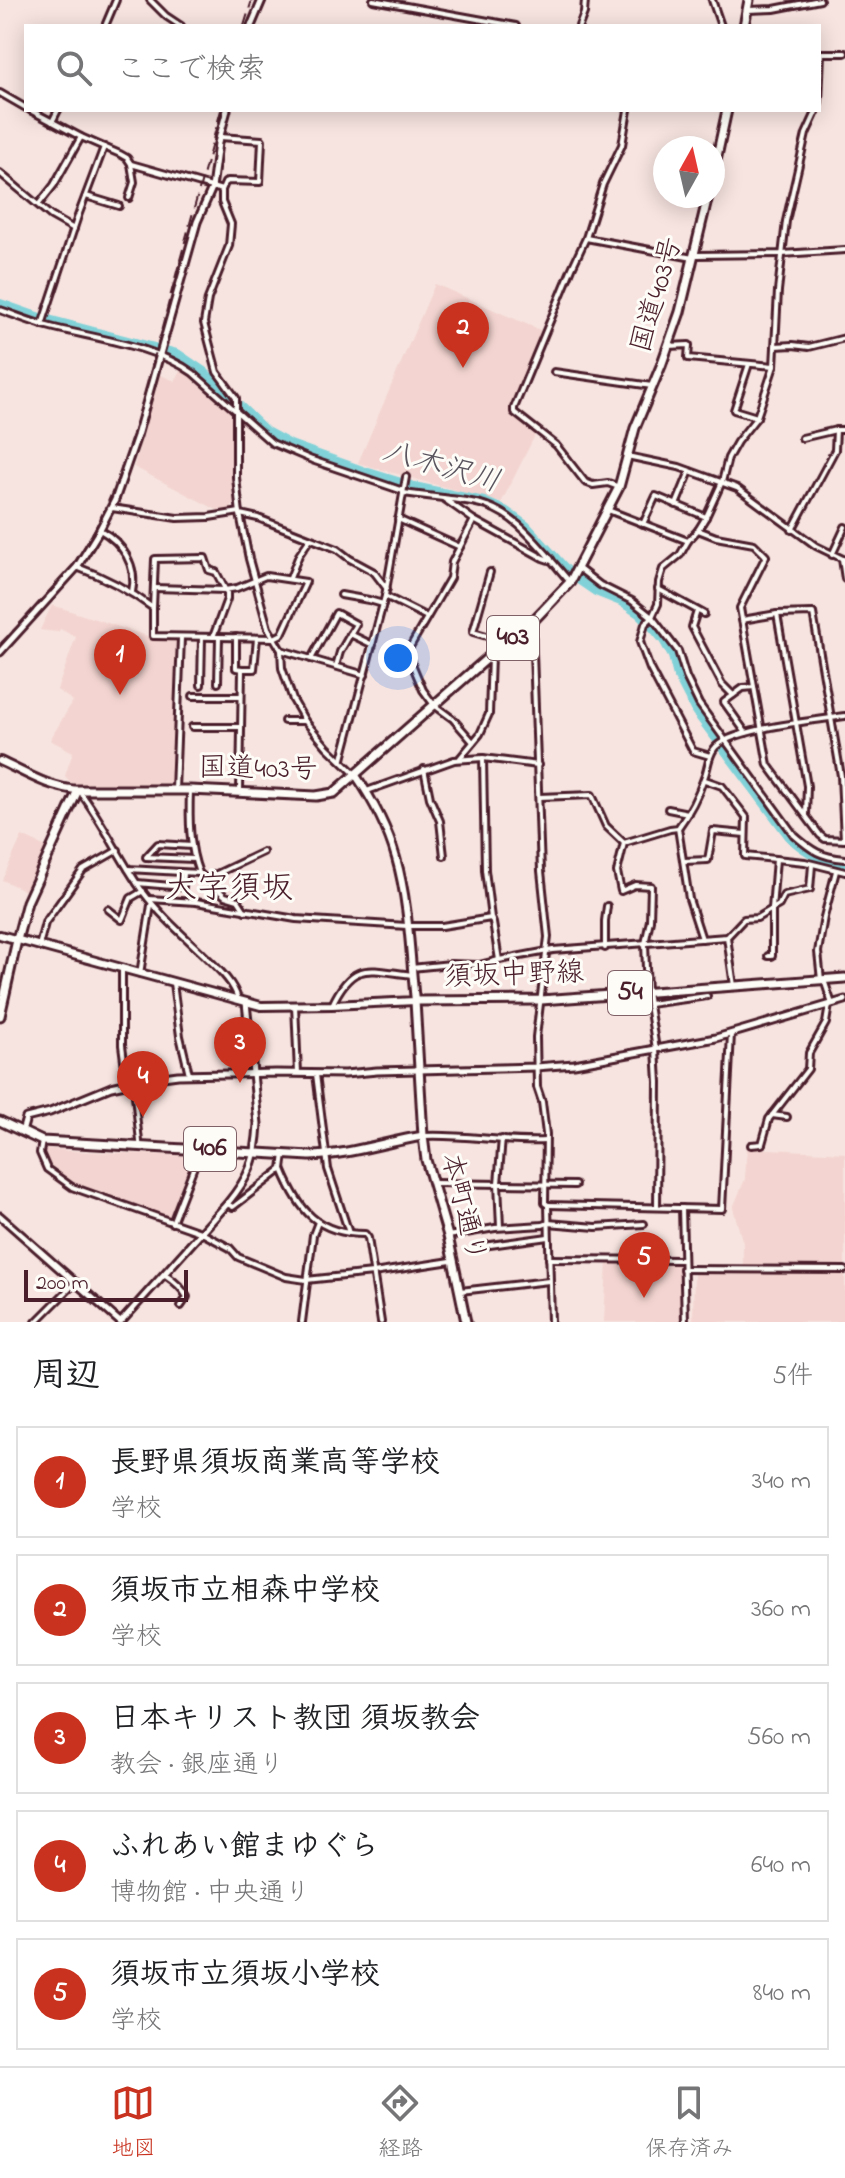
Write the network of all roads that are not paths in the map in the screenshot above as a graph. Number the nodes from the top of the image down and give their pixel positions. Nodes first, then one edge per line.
1 (116, 0) edge
2 (150, 0) edge
3 (262, 0) edge
4 (373, 0) edge
5 (585, 0) edge
6 (712, 0) edge
7 (749, 0) edge
8 (820, 0) edge
9 (748, 10) junction
10 (106, 24) edge
11 (178, 24) edge
12 (252, 24) edge
13 (505, 24) edge
14 (580, 24) edge
15 (720, 24) edge
16 (744, 24) edge
17 (821, 53) edge
18 (845, 53) edge
19 (0, 93) edge
20 (24, 107) edge
21 (34, 112) edge
22 (57, 112) edge
23 (226, 112) edge
24 (628, 112) edge
25 (727, 112) edge
26 (816, 112) edge
27 (52, 122) junction
28 (721, 136) edge
29 (81, 137) junction
30 (220, 137) junction
31 (104, 147) junction
32 (131, 164) junction
33 (0, 173) edge
34 (212, 188) junction
35 (222, 190) junction
36 (86, 196) junction
37 (129, 198) dead end
38 (39, 204) junction
39 (119, 206) dead end
40 (705, 208) edge
41 (74, 229) junction
42 (586, 238) junction
43 (845, 250) edge
44 (782, 254) junction
45 (693, 256) junction
46 (0, 310) edge
47 (43, 324) junction
48 (845, 338) edge
49 (668, 346) junction
50 (775, 346) junction
51 (161, 355) junction
52 (749, 364) junction
53 (774, 366) junction
54 (554, 372) dead end
55 (652, 386) junction
56 (236, 410) junction
57 (757, 417) junction
58 (836, 430) junction
59 (845, 430) edge
60 (802, 438) dead end
61 (627, 456) junction
62 (690, 471) junction
63 (406, 477) dead end
64 (722, 482) junction
65 (619, 487) junction
66 (403, 492) junction
67 (443, 498) junction
68 (676, 505) junction
69 (111, 508) junction
70 (608, 510) junction
71 (240, 513) junction
72 (706, 517) junction
73 (398, 519) junction
74 (474, 520) junction
75 (643, 524) junction
76 (845, 527) edge
77 (100, 530) junction
78 (698, 530) junction
79 (792, 530) junction
80 (310, 539) junction
81 (688, 541) junction
82 (460, 547) junction
83 (832, 555) junction
84 (843, 560) edge
85 (552, 561) junction
86 (77, 567) junction
87 (578, 568) junction
88 (490, 572) dead end
89 (290, 578) junction
90 (845, 579) edge
91 (255, 581) junction
92 (570, 582) junction
93 (154, 588) junction
94 (387, 589) junction
95 (658, 589) junction
96 (225, 590) junction
97 (132, 592) junction
98 (341, 595) dead end
99 (385, 596) junction
100 (383, 604) junction
101 (153, 608) junction
102 (697, 611) junction
103 (704, 614) dead end
104 (777, 614) junction
105 (427, 617) junction
106 (652, 617) junction
107 (742, 620) junction
108 (531, 623) junction
109 (350, 634) junction
110 (202, 637) junction
111 (216, 637) junction
112 (236, 637) junction
113 (181, 638) junction
114 (257, 638) junction
115 (274, 638) junction
116 (373, 645) junction
117 (504, 646) junction
118 (281, 650) junction
119 (0, 652) edge
120 (491, 655) junction
121 (311, 659) junction
122 (336, 666) junction
123 (242, 669) junction
124 (365, 675) junction
125 (218, 683) dead end
126 (201, 685) dead end
127 (754, 687) junction
128 (733, 695) junction
129 (193, 696) dead end
130 (241, 696) junction
131 (434, 705) junction
132 (845, 716) edge
133 (832, 718) junction
134 (284, 721) dead end
135 (305, 721) junction
136 (797, 724) junction
137 (192, 727) dead end
138 (240, 727) junction
139 (761, 730) junction
140 (746, 733) junction
141 (725, 740) junction
142 (473, 742) junction
143 (710, 756) junction
144 (483, 758) junction
145 (342, 759) junction
146 (459, 760) junction
147 (0, 761) edge
148 (538, 765) junction
149 (424, 769) junction
150 (355, 774) junction
151 (704, 779) junction
152 (78, 790) junction
153 (175, 790) junction
154 (190, 790) junction
155 (367, 791) junction
156 (240, 794) junction
157 (539, 797) junction
158 (668, 809) dead end
159 (688, 813) junction
160 (806, 817) junction
161 (678, 828) junction
162 (746, 834) junction
163 (845, 840) edge
164 (624, 843) junction
165 (192, 846) junction
166 (118, 850) junction
167 (263, 852) dead end
168 (444, 856) dead end
169 (194, 859) junction
170 (776, 859) junction
171 (845, 859) edge
172 (684, 861) junction
173 (812, 865) junction
174 (128, 869) junction
175 (836, 871) junction
176 (845, 872) edge
177 (184, 873) junction
178 (199, 873) junction
179 (206, 879) junction
180 (137, 883) junction
181 (143, 891) junction
182 (150, 901) junction
183 (607, 906) dead end
184 (108, 909) dead end
185 (772, 909) junction
186 (245, 911) junction
187 (491, 918) junction
188 (407, 926) junction
189 (0, 935) edge
190 (727, 937) junction
191 (17, 940) junction
192 (702, 940) junction
193 (645, 944) junction
194 (39, 946) junction
195 (605, 948) junction
196 (547, 953) junction
197 (768, 956) dead end
198 (499, 960) junction
199 (122, 969) junction
200 (412, 972) junction
201 (140, 974) junction
202 (845, 978) edge
203 (823, 980) junction
204 (173, 983) junction
205 (734, 986) junction
206 (647, 992) junction
207 (707, 996) dead end
208 (541, 1000) junction
209 (845, 1000) edge
210 (242, 1001) junction
211 (415, 1001) junction
212 (649, 1004) junction
213 (830, 1004) junction
214 (295, 1005) junction
215 (332, 1005) junction
216 (0, 1016) edge
217 (731, 1034) junction
218 (656, 1049) junction
219 (536, 1067) junction
220 (420, 1070) junction
221 (298, 1073) junction
222 (189, 1074) junction
223 (252, 1074) junction
224 (316, 1074) junction
225 (130, 1082) junction
226 (772, 1115) junction
227 (787, 1117) dead end
228 (0, 1121) edge
229 (22, 1132) junction
230 (423, 1136) junction
231 (502, 1139) junction
232 (42, 1141) junction
233 (545, 1141) junction
234 (751, 1145) dead end
235 (140, 1147) junction
236 (201, 1149) junction
237 (254, 1151) junction
238 (284, 1154) junction
239 (326, 1155) junction
240 (282, 1169) junction
241 (434, 1183) junction
242 (498, 1183) junction
243 (545, 1184) junction
244 (575, 1185) dead end
245 (227, 1204) junction
246 (548, 1205) junction
247 (657, 1207) junction
248 (682, 1208) junction
249 (0, 1216) edge
250 (318, 1222) junction
251 (172, 1223) junction
252 (548, 1223) junction
253 (644, 1224) dead end
254 (500, 1227) junction
255 (200, 1232) junction
256 (349, 1233) junction
257 (448, 1236) junction
258 (548, 1237) junction
259 (483, 1246) dead end
260 (549, 1259) junction
261 (683, 1260) junction
262 (453, 1261) junction
263 (683, 1269) junction
264 (845, 1270) edge
265 (373, 1273) junction
266 (164, 1274) junction
267 (306, 1280) junction
268 (549, 1281) junction
269 (76, 1282) junction
270 (459, 1291) junction
271 (181, 1306) dead end
272 (36, 1322) edge
273 (120, 1322) edge
274 (302, 1322) edge
275 (381, 1322) edge
276 (465, 1322) edge
277 (551, 1322) edge
278 (685, 1322) edge

1 - 10 street
2 - 11 street
3 - 12 street
4 - 13 street
5 - 14 street
6 - 15 street
7 - 9 main road
8 - 9 street
9 - 16 main road
17 - 18 street
19 - 20 street
21 - 27 street
22 - 27 street
23 - 30 street
24 - 42 street
25 - 28 main road
26 - 44 street
27 - 29 street
29 - 31 street
29 - 38 street
30 - 34 street
30 - 35 street
31 - 32 street
31 - 36 street
32 - 34 street
32 - 37 street
33 - 38 street
34 - 35 street
34 - 51 street
35 - 56 street
36 - 39 street
36 - 41 street
38 - 41 street
40 - 45 main road, 国道403号 / 403
41 - 47 street
42 - 45 street
42 - 65 street
43 - 44 street
44 - 45 street
44 - 50 street
45 - 49 main road, 国道403号 / 403
46 - 47 street
47 - 51 street
48 - 50 street
49 - 52 street
49 - 55 main road, 国道403号 / 403
50 - 53 street
51 - 56 street
51 - 69 street
52 - 53 street
52 - 57 street
53 - 57 street
54 - 55 street
55 - 61 main road, 国道403号 / 403
56 - 66 street
56 - 71 street
57 - 64 street
58 - 59 street
58 - 60 street
58 - 79 street
61 - 62 street
61 - 65 main road, 国道403号 / 403
62 - 64 street
62 - 68 street
63 - 66 street
64 - 72 street
64 - 79 street
65 - 70 main road, 国道403号 / 403
66 - 67 street
66 - 73 street
67 - 74 street
67 - 85 street
68 - 72 street
68 - 75 street
69 - 71 street
69 - 77 street
70 - 75 street
70 - 87 main road, 国道403号 / 403
71 - 80 street
71 - 91 street
72 - 78 street
73 - 82 street
73 - 94 street
74 - 82 street
74 - 85 street
75 - 81 street
76 - 83 street
77 - 86 street
77 - 97 street
78 - 81 street
78 - 107 street
79 - 83 street
80 - 89 street
80 - 94 street
81 - 95 street
82 - 105 street
83 - 84 street
84 - 90 street
85 - 92 street
86 - 97 street
86 - 119 street
87 - 92 main road, 国道403号 / 403
87 - 106 street
88 - 117 street
89 - 91 street
89 - 115 street
91 - 96 street
91 - 115 street
92 - 108 main road, 国道403号 / 403
93 - 96 street
93 - 96 street
93 - 101 street
94 - 99 street
95 - 102 street
95 - 106 street
96 - 111 street
97 - 101 street
98 - 100 street
99 - 100 street
99 - 105 street
100 - 116 street
101 - 113 street
102 - 103 street
102 - 128 street
104 - 107 street
104 - 133 street
104 - 136 street
105 - 131 street
106 - 141 street
106 - 143 street
107 - 127 street
108 - 117 main road, 国道403号 / 403
108 - 148 street
109 - 116 street
109 - 121 street
109 - 122 street
110 - 111 street
110 - 113 street
110 - 126 street
111 - 112 street
111 - 125 street
112 - 114 street
112 - 123 street
113 - 153 street
114 - 115 street
114 - 123 street
115 - 118 street
116 - 124 street
117 - 120 main road, 国道403号 / 403
118 - 121 street
118 - 135 street
120 - 131 main road, 国道403号 / 403
120 - 142 street
121 - 122 street
122 - 124 street
123 - 130 street
124 - 145 street
127 - 128 street
127 - 139 street
128 - 140 street
129 - 130 street
130 - 138 street
131 - 142 street
131 - 150 main road, 国道403号 / 403
132 - 133 street
133 - 136 street
133 - 163 street
134 - 135 street
135 - 145 street
136 - 139 street
136 - 160 street
137 - 138 street
138 - 156 street
139 - 140 street
139 - 160 street
140 - 141 street
141 - 143 street
141 - 171 street
142 - 146 street
143 - 151 street
144 - 146 street
144 - 148 street
144 - 187 street
145 - 150 street
146 - 149 street
147 - 152 main road
148 - 157 street
149 - 155 street
149 - 168 street
150 - 155 main road
150 - 156 main road, 国道403号 / 403
151 - 159 street
151 - 162 street
152 - 153 main road, 国道403号 / 403
152 - 166 street
152 - 191 main road
153 - 154 main road, 国道403号 / 403
154 - 156 main road, 国道403号 / 403
154 - 165 street
155 - 188 main road
157 - 164 street
157 - 196 street
158 - 159 street
159 - 161 street
160 - 163 street
161 - 164 street
161 - 172 street
162 - 170 street
162 - 172 street
164 - 193 street
165 - 169 street
165 - 169 street
166 - 174 street
166 - 194 street
167 - 179 street
169 - 178 street
170 - 173 street
170 - 185 street
172 - 192 street
173 - 175 street
173 - 185 street
174 - 177 street
174 - 180 street
175 - 176 street
175 - 203 street
177 - 178 street
177 - 180 street
178 - 179 street
179 - 186 street
180 - 181 street
181 - 182 street
181 - 184 street
182 - 186 street
182 - 201 street
182 - 210 street
183 - 195 street
185 - 190 street
185 - 197 street
186 - 188 street
187 - 188 street
187 - 198 street
188 - 200 main road
189 - 191 main road
190 - 192 street
190 - 205 street
191 - 194 main road
191 - 216 main road
192 - 193 street
193 - 195 street
193 - 206 street
194 - 199 main road
195 - 196 street
196 - 198 street
196 - 208 street
198 - 200 street
199 - 201 main road
199 - 225 street
200 - 211 main road
200 - 215 street
201 - 204 main road
202 - 203 main road, 須坂中野線 / 54
203 - 205 main road, 須坂中野線 / 54
203 - 213 street
204 - 210 main road
204 - 222 street
205 - 206 main road, 須坂中野線 / 54
206 - 208 main road, 須坂中野線 / 54
206 - 212 street
207 - 212 street
208 - 211 main road, 須坂中野線 / 54
208 - 219 street
209 - 213 street
210 - 214 main road
210 - 223 street
211 - 215 main road
211 - 220 main road, 須坂中野線
212 - 218 street
213 - 217 street
213 - 226 street
214 - 215 main road
214 - 221 street
217 - 218 street
217 - 248 street
218 - 219 street
218 - 247 street
219 - 220 street
219 - 233 street
220 - 224 street
220 - 230 main road, 須坂中野線
221 - 223 street
221 - 224 street
222 - 223 street
222 - 225 street
223 - 237 street
224 - 239 street
225 - 229 street
225 - 235 street
226 - 227 street
226 - 234 street
228 - 229 main road, 406
229 - 232 main road, 406
230 - 231 street
230 - 239 main road, 406
230 - 241 main road, 本町通り
231 - 233 street
231 - 242 street
232 - 235 main road, 406
232 - 251 street
233 - 243 street
235 - 236 main road, 406
236 - 237 main road, 406
236 - 251 street
237 - 238 main road, 406
237 - 245 street
238 - 239 main road, 406
238 - 240 street
239 - 256 street
240 - 245 street
240 - 250 street
241 - 242 street
241 - 257 main road, 本町通り
242 - 243 street
242 - 254 street
243 - 244 street
243 - 246 street
245 - 255 street
246 - 247 street
246 - 252 street
247 - 248 street
248 - 261 street
249 - 269 street
250 - 256 street
250 - 267 street
251 - 255 street
252 - 253 street
252 - 254 street
252 - 258 street
254 - 257 street
255 - 266 street
255 - 267 street
256 - 265 street
257 - 262 main road, 本町通り
258 - 259 street
258 - 260 street
260 - 261 street
260 - 268 street
261 - 263 street
262 - 265 street
262 - 270 main road, 本町通り
263 - 264 street
263 - 278 street
265 - 267 street
265 - 275 street
266 - 271 street
266 - 273 street
267 - 274 street
268 - 270 street
268 - 277 street
269 - 272 street
269 - 273 street
270 - 276 main road, 本町通り

